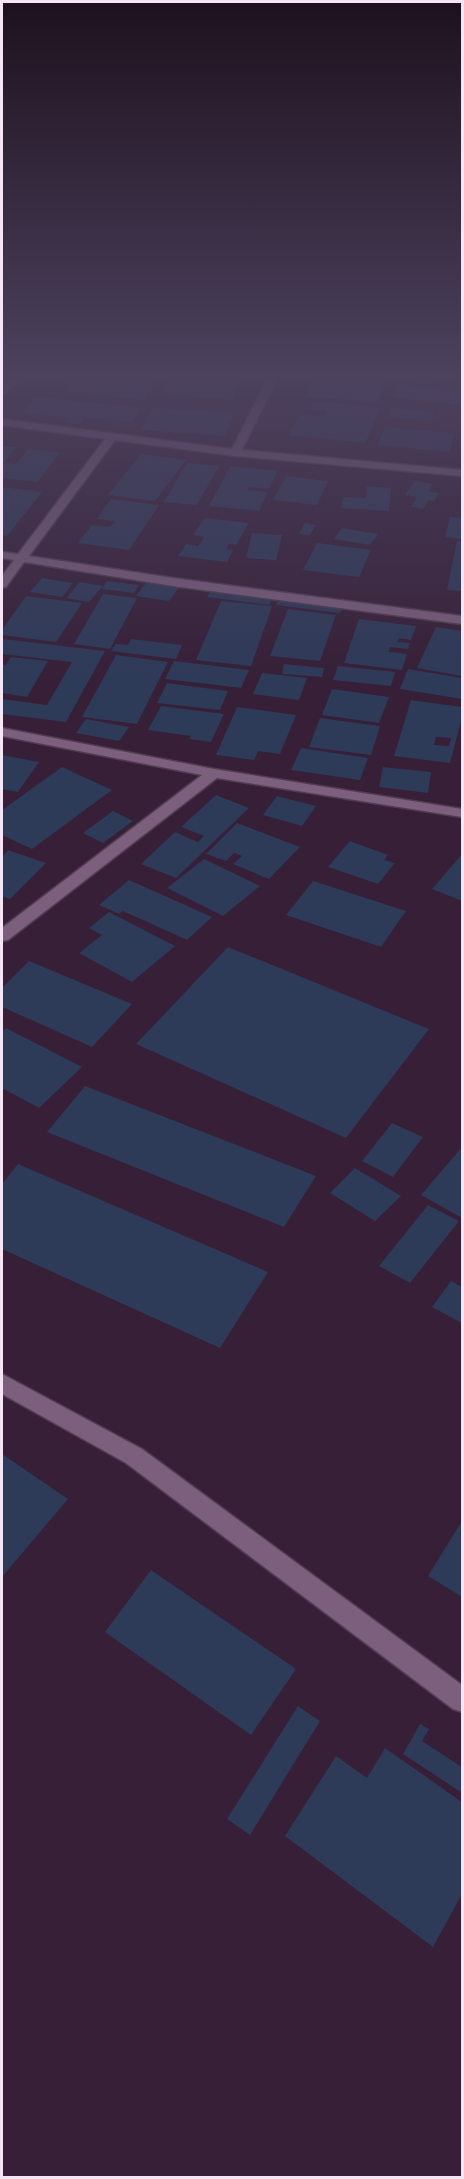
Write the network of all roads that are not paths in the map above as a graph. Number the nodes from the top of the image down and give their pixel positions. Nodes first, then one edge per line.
1 (79, 481) edge
2 (2, 555) edge
3 (22, 557) junction
4 (2, 584) edge
5 (462, 620) edge
6 (2, 732) edge
7 (214, 773) junction
8 (462, 813) edge
9 (2, 936) edge
10 (2, 1383) edge
11 (462, 1700) edge

1 - 3 street
2 - 3 street
3 - 4 street
3 - 5 street
6 - 7 street
7 - 8 street
7 - 9 street
10 - 11 street

